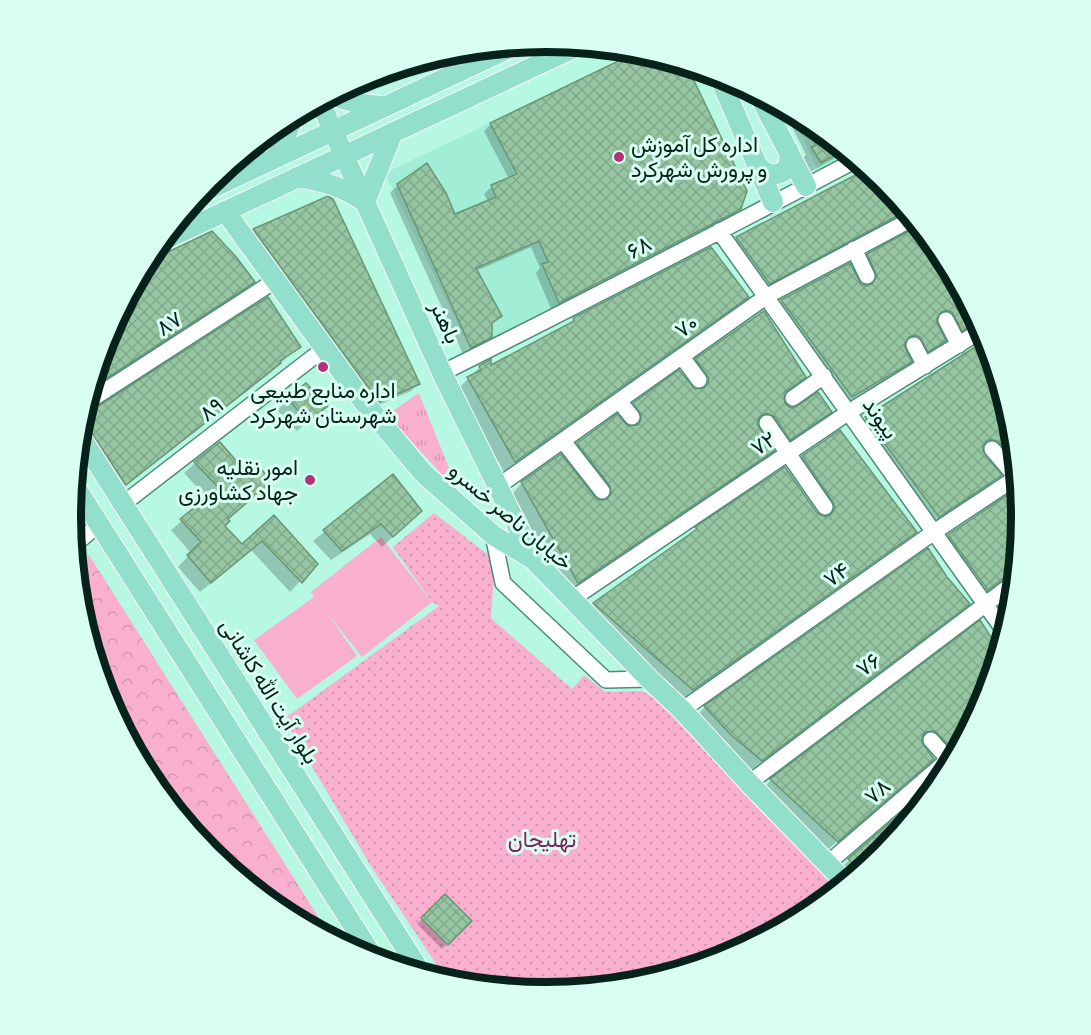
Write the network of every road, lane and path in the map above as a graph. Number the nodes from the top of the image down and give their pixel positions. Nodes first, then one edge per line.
1 (564, 53) edge
2 (494, 55) edge
3 (725, 89) edge
4 (342, 99) edge
5 (385, 106) junction
6 (766, 108) edge
7 (323, 109) edge
8 (288, 130) edge
9 (332, 130) junction
10 (393, 132) junction
11 (788, 150) junction
12 (344, 155) junction
13 (276, 157) junction
14 (848, 164) edge
15 (758, 165) junction
16 (297, 177) junction
17 (227, 179) edge
18 (806, 186) junction
19 (365, 202) junction
20 (773, 202) junction
21 (225, 211) junction
22 (905, 223) edge
23 (719, 231) junction
24 (177, 234) edge
25 (854, 249) junction
26 (867, 276) dead end
27 (276, 280) junction
28 (767, 296) junction
29 (946, 320) dead end
30 (973, 336) edge
31 (914, 345) dead end
32 (959, 345) junction
33 (325, 348) junction
34 (682, 357) junction
35 (925, 366) junction
36 (442, 373) junction
37 (824, 376) junction
38 (699, 380) dead end
39 (96, 396) edge
40 (793, 398) dead end
41 (619, 401) junction
42 (849, 412) junction
43 (632, 417) dead end
44 (767, 423) dead end
45 (563, 441) junction
46 (86, 445) edge
47 (992, 448) dead end
48 (788, 454) junction
49 (84, 460) edge
50 (1008, 467) edge
51 (82, 480) edge
52 (1009, 482) edge
53 (497, 487) junction
54 (602, 491) dead end
55 (81, 496) edge
56 (123, 504) junction
57 (825, 507) dead end
58 (99, 524) junction
59 (934, 532) junction
60 (493, 535) junction
61 (81, 539) edge
62 (534, 560) junction
63 (1005, 589) edge
64 (572, 599) junction
65 (985, 604) junction
66 (193, 614) junction
67 (999, 623) edge
68 (167, 632) junction
69 (649, 679) junction
70 (682, 710) junction
71 (931, 740) dead end
72 (947, 752) edge
73 (936, 770) edge
74 (749, 783) junction
75 (827, 864) junction
76 (840, 877) edge
77 (366, 946) edge
78 (416, 964) edge

1 - 10 main road
2 - 5 main road
3 - 15 main road
4 - 5 main road
5 - 9 main road
6 - 11 main road
7 - 9 main road, باهنر
8 - 13 main road
9 - 12 main road, باهنر
9 - 13 main road
10 - 12 main road
10 - 19 main road
11 - 15 main road
11 - 18 main road
12 - 16 main road
12 - 19 main road, باهنر
13 - 17 main road
14 - 18 street, ۶۸
15 - 20 main road
16 - 19 main road
16 - 21 main road
18 - 20 street, ۶۸
19 - 36 main road, باهنر
20 - 23 street, ۶۸
21 - 24 main road
21 - 27 main road, خیابان ناصر خسرو
22 - 25 street, ۷۰
23 - 28 street, پیوند
23 - 36 street, ۶۸
25 - 26 street
25 - 28 street, ۷۰
27 - 33 main road, خیابان ناصر خسرو
27 - 39 street, ۸۷
28 - 34 street, ۷۰
28 - 37 street, پیوند
29 - 32 street
30 - 32 street, ۷۲
31 - 35 street
32 - 35 street, ۷۲
33 - 56 street, ۸۹
33 - 60 main road, خیابان ناصر خسرو
34 - 38 street
34 - 41 street, ۷۰
35 - 42 street, ۷۲
36 - 53 main road, باهنر
37 - 40 street
37 - 42 street, پیوند
41 - 43 street
41 - 45 street, ۷۰
42 - 48 street, ۷۲
42 - 59 street, پیوند
44 - 48 street
45 - 53 street, ۷۰
45 - 54 street
46 - 56 main road, بلوار آیت الله کاشانی
47 - 50 street
48 - 57 street
48 - 64 street, ۷۲
49 - 66 main road
51 - 68 main road
52 - 59 street, ۷۴
53 - 62 main road, باهنر
55 - 58 main road
56 - 66 main road, بلوار آیت الله کاشانی
58 - 61 street
58 - 68 main road
59 - 65 street, پیوند
59 - 70 street, ۷۴
60 - 62 main road, خیابان ناصر خسرو
60 - 69 street
62 - 64 main road, خیابان ناصر خسرو
63 - 65 street, ۷۶
64 - 69 main road, خیابان ناصر خسرو
65 - 67 street, پیوند
65 - 74 street, ۷۶
66 - 78 main road, بلوار آیت الله کاشانی
68 - 77 main road
69 - 70 main road, خیابان ناصر خسرو
70 - 74 main road, خیابان ناصر خسرو
71 - 72 street
73 - 75 street, ۷۸
74 - 75 main road, خیابان ناصر خسرو
75 - 76 main road, خیابان ناصر خسرو

